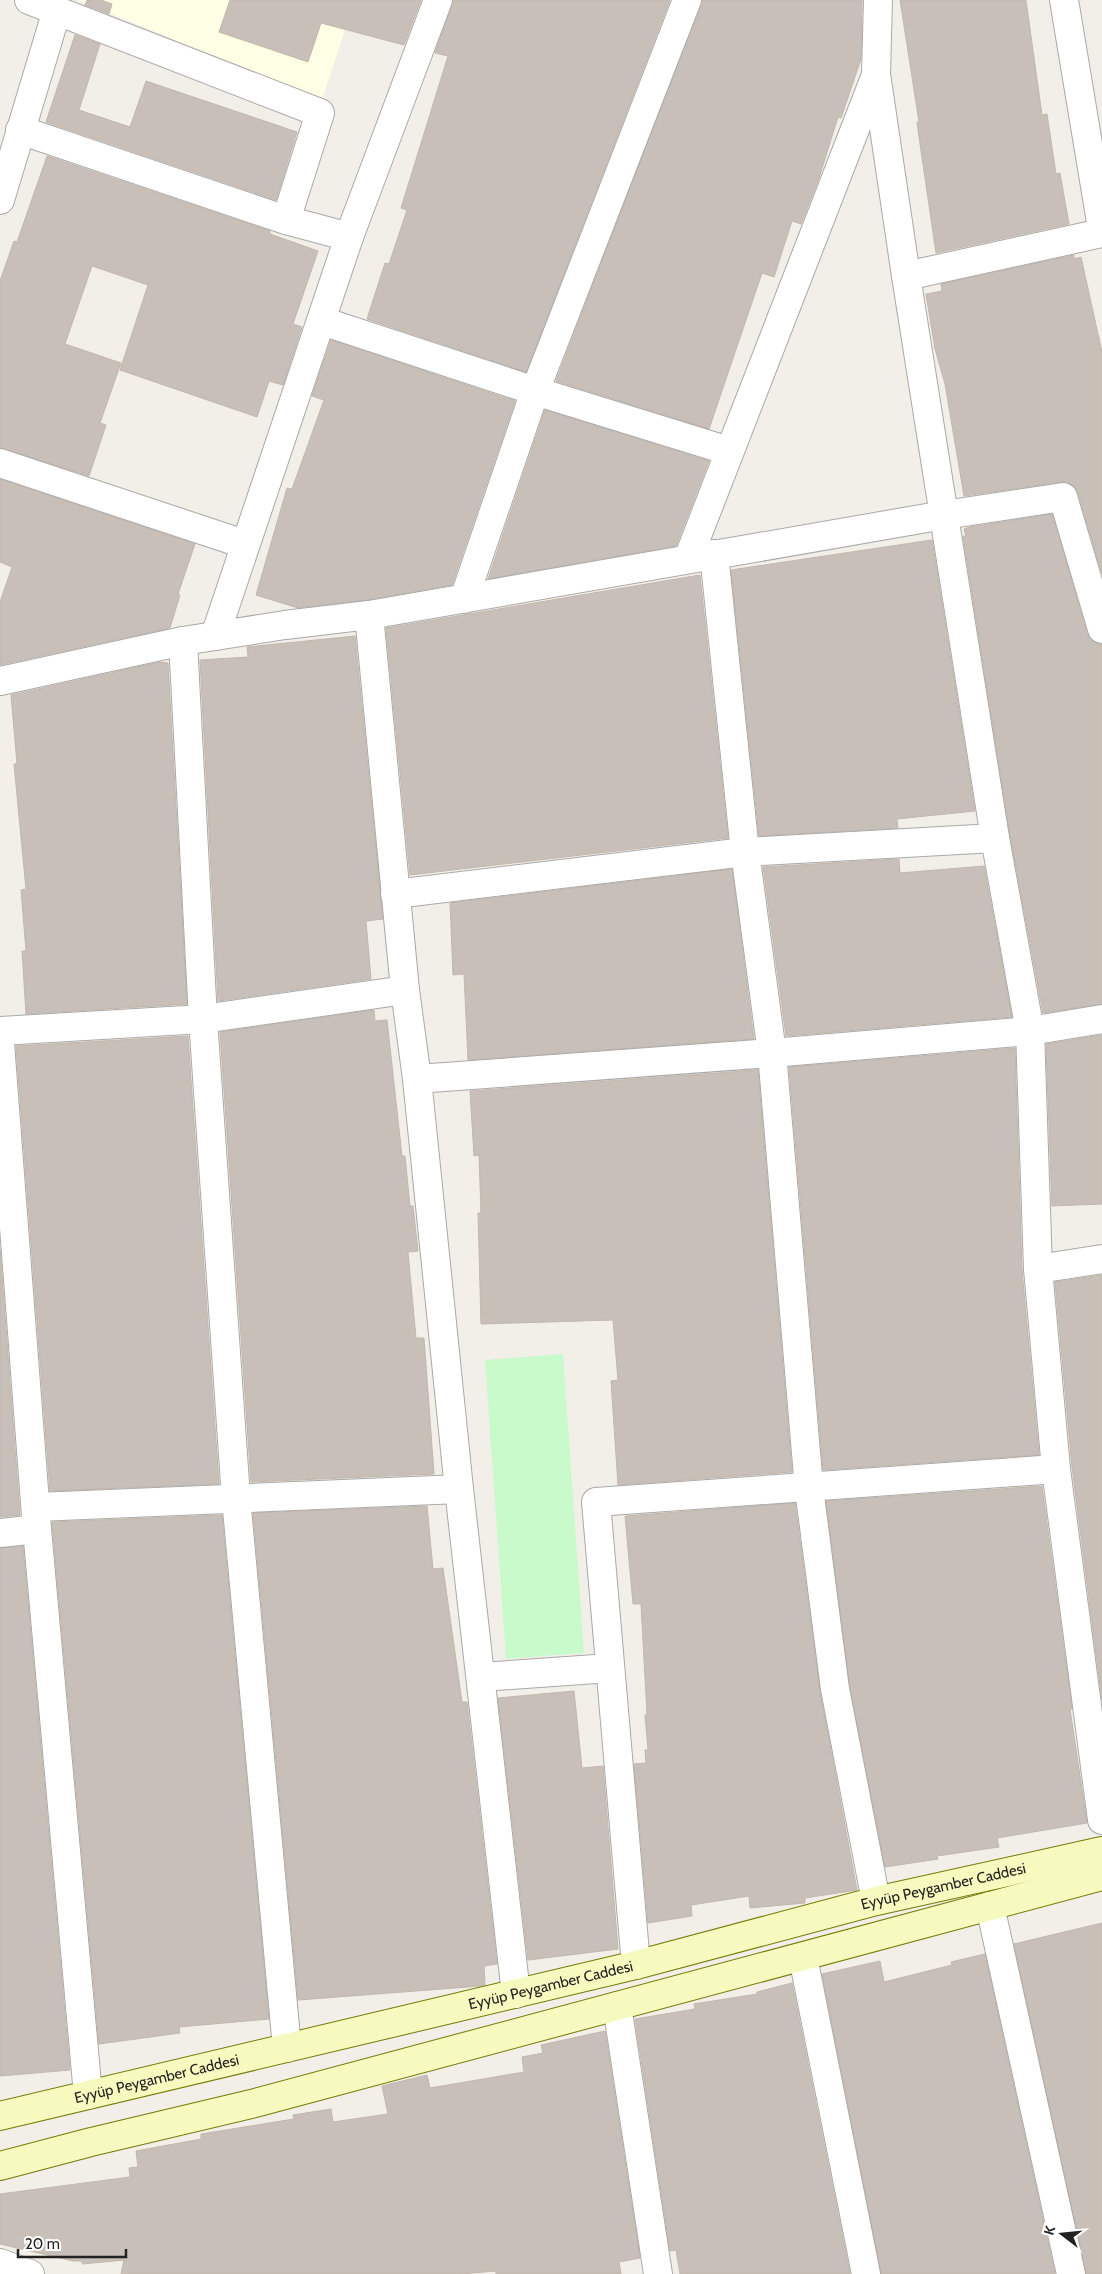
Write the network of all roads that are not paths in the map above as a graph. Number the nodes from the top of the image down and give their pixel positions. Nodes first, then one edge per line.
1 (29, 0) edge
2 (438, 0) edge
3 (687, 0) edge
4 (878, 0) edge
5 (1064, 0) edge
6 (57, 10) junction
7 (876, 74) junction
8 (20, 130) junction
9 (1, 192) edge
10 (286, 220) junction
11 (1102, 228) edge
12 (1102, 233) edge
13 (349, 237) junction
14 (906, 276) junction
15 (322, 321) junction
16 (535, 391) junction
17 (729, 451) junction
18 (0, 463) edge
19 (944, 515) junction
20 (244, 544) junction
21 (714, 554) junction
22 (688, 559) junction
23 (464, 599) junction
24 (369, 615) junction
25 (1102, 629) edge
26 (215, 636) junction
27 (183, 641) junction
28 (0, 682) edge
29 (995, 838) junction
30 (745, 852) junction
31 (396, 894) junction
32 (405, 990) junction
33 (1102, 1018) edge
34 (203, 1019) junction
35 (1030, 1031) junction
36 (0, 1046) edge
37 (772, 1053) junction
38 (417, 1079) junction
39 (1102, 1259) edge
40 (1038, 1269) junction
41 (1056, 1469) junction
42 (809, 1488) junction
43 (459, 1489) junction
44 (236, 1498) junction
45 (37, 1518) junction
46 (0, 1533) edge
47 (610, 1668) junction
48 (481, 1677) junction
49 (1102, 1820) edge
50 (1102, 1850) edge
51 (1102, 1876) edge
52 (876, 1900) junction
53 (990, 1906) junction
54 (803, 1957) junction
55 (636, 1965) junction
56 (516, 1994) junction
57 (617, 2006) junction
58 (287, 2048) junction
59 (88, 2095) junction
60 (0, 2116) edge
61 (0, 2166) edge
62 (0, 2263) edge
63 (30, 2274) edge
64 (658, 2274) edge
65 (866, 2274) edge
66 (1071, 2274) edge

1 - 6 street
2 - 13 street
3 - 16 street
4 - 7 street
5 - 11 street
6 - 8 street
6 - 10 street
7 - 14 street
7 - 17 street
8 - 9 street
8 - 10 street
10 - 13 street
12 - 14 street
13 - 15 street
14 - 19 street
15 - 16 street
15 - 20 street
16 - 17 street
16 - 23 street
17 - 22 street
18 - 20 street
19 - 21 street
19 - 25 street
19 - 29 street
20 - 26 street
21 - 22 street
21 - 30 street
22 - 23 street
23 - 24 street
24 - 26 street
24 - 31 street
26 - 27 street
27 - 28 street
27 - 34 street
29 - 30 street
29 - 35 street
30 - 31 street
30 - 37 street
31 - 32 street
32 - 34 street
32 - 38 street
33 - 35 street
34 - 36 street
34 - 44 street
35 - 37 street
35 - 40 street
36 - 45 street
37 - 38 street
37 - 42 street
38 - 43 street
39 - 40 street
40 - 41 street
41 - 42 street
41 - 49 street
42 - 47 street
42 - 52 street
43 - 44 street
43 - 48 street
44 - 45 street
44 - 58 street
45 - 46 street
45 - 59 street
47 - 48 street
47 - 55 street
48 - 56 street
50 - 52 main road, Eyyüp Peygamber Caddesi
51 - 53 main road
52 - 55 main road, Eyyüp Peygamber Caddesi
53 - 54 main road
53 - 66 street
54 - 57 main road
54 - 65 street
55 - 56 main road, Eyyüp Peygamber Caddesi
56 - 58 main road, Eyyüp Peygamber Caddesi
57 - 61 main road
57 - 64 street
58 - 59 main road, Eyyüp Peygamber Caddesi
59 - 60 main road, Eyyüp Peygamber Caddesi
62 - 63 street

